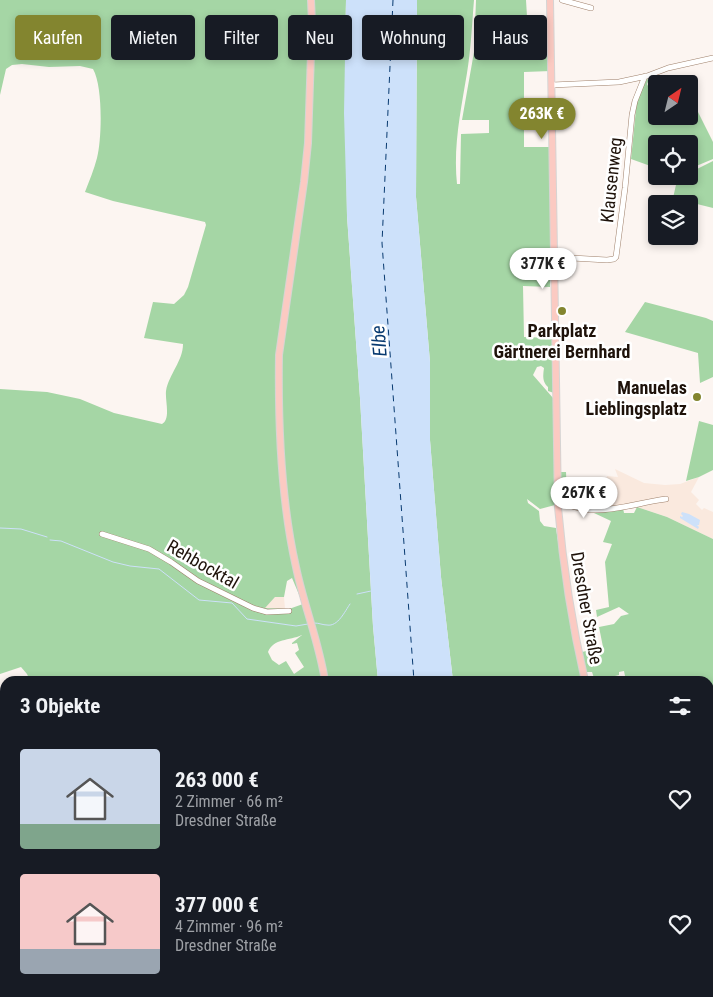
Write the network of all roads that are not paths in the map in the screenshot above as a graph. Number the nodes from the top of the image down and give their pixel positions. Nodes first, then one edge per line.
1 (311, 0) edge
2 (550, 0) edge
3 (562, 0) edge
4 (591, 8) dead end
5 (713, 58) edge
6 (647, 76) junction
7 (552, 85) junction
8 (554, 257) junction
9 (666, 499) dead end
10 (558, 504) junction
11 (102, 534) dead end
12 (290, 611) dead end
13 (325, 676) edge
14 (584, 676) edge

1 - 13 main road
2 - 7 main road, Dresdner Straße
3 - 4 street
5 - 6 street
6 - 7 street
6 - 8 street, Klausenweg
7 - 8 main road, Dresdner Straße
8 - 10 main road, Dresdner Straße
9 - 10 street
10 - 14 main road, Dresdner Straße
11 - 12 street, Rehbocktal

